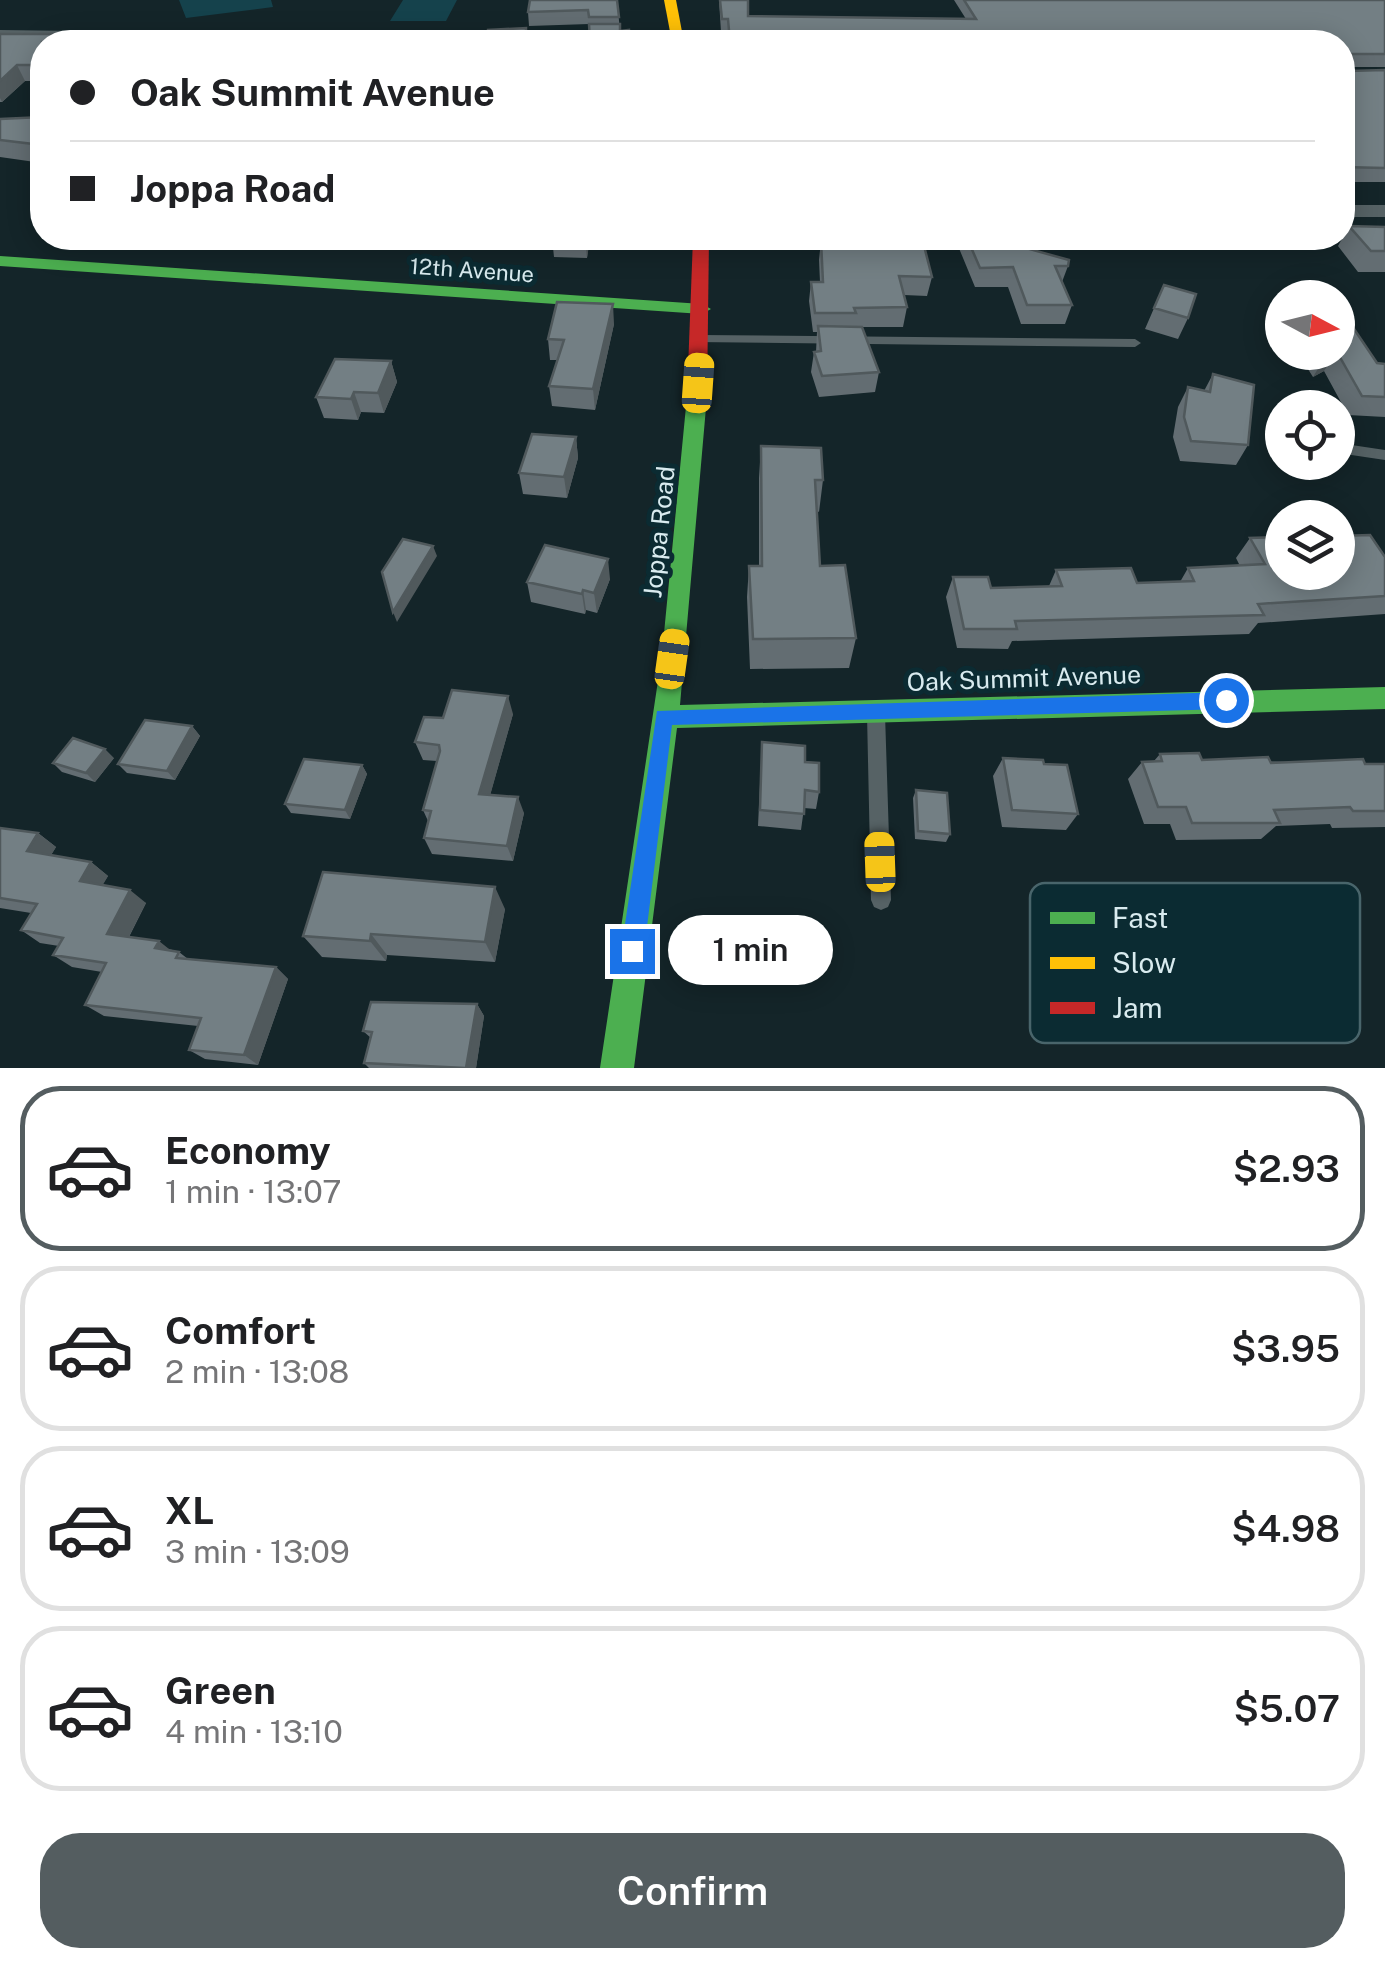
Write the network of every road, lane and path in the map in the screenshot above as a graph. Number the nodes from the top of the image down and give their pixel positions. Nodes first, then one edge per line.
1 (670, 0) edge
2 (676, 30) edge
3 (0, 35) edge
4 (30, 35) edge
5 (1355, 211) edge
6 (1385, 211) edge
7 (701, 250) edge
8 (0, 261) edge
9 (702, 309) junction
10 (700, 338) junction
11 (1134, 342) dead end
12 (1355, 451) edge
13 (1385, 455) edge
14 (1385, 698) edge
15 (876, 710) junction
16 (664, 717) junction
17 (881, 900) dead end
18 (617, 1068) edge

1 - 2 street
3 - 4 street
5 - 6 street
7 - 9 street, Joppa Road
8 - 9 street, 12th Avenue
9 - 10 street, Joppa Road
10 - 11 lane
10 - 16 street, Joppa Road
12 - 13 lane
14 - 15 street, Oak Summit Avenue
15 - 16 street, Oak Summit Avenue
15 - 17 lane
16 - 18 street, Joppa Road

